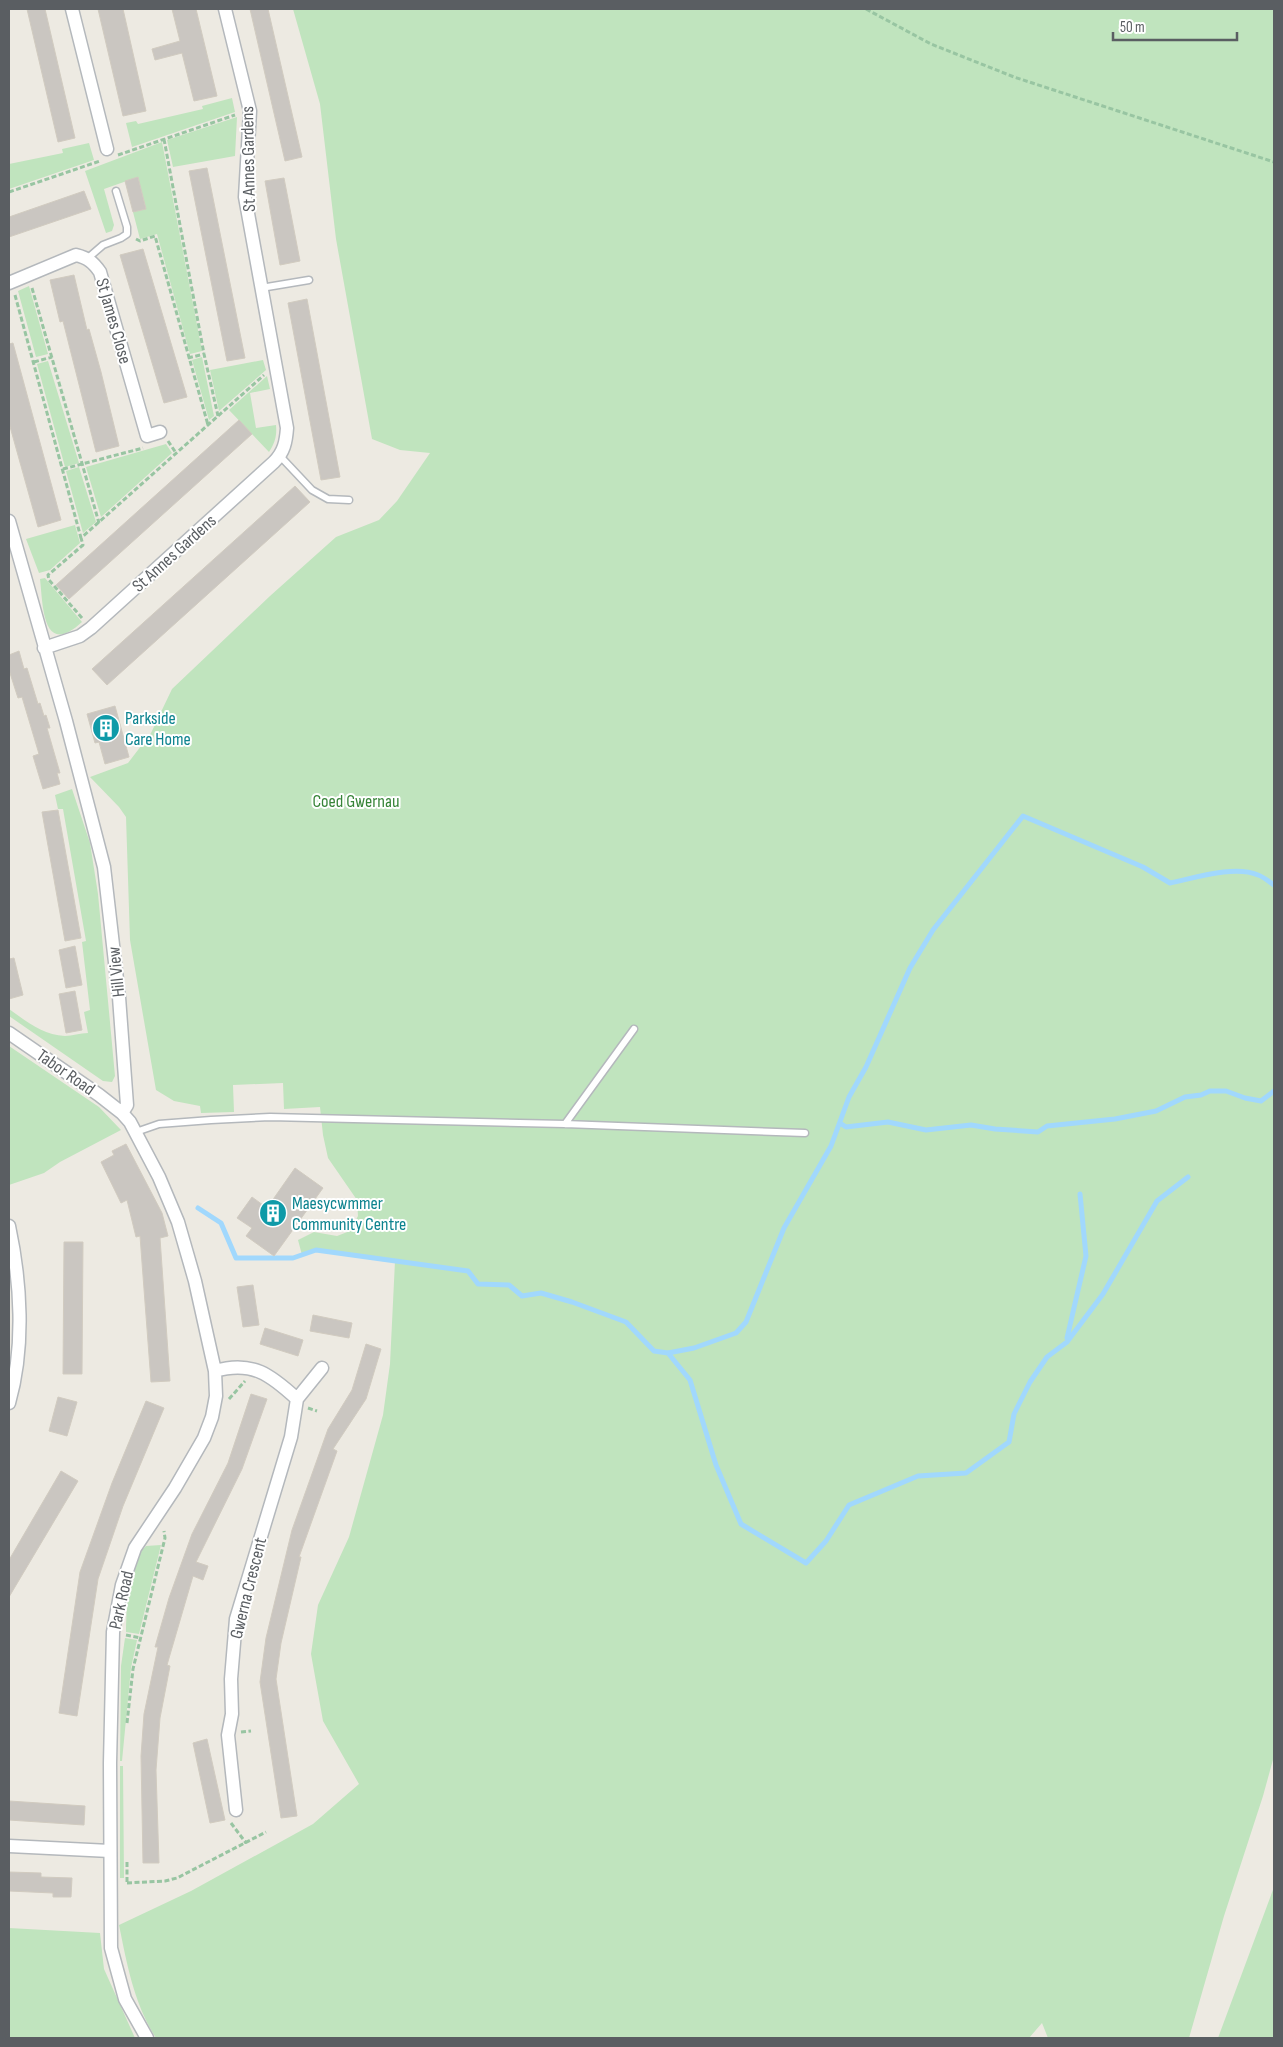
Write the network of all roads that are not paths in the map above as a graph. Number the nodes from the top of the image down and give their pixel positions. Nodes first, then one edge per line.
1 (72, 9) edge
2 (225, 9) edge
3 (108, 153) road end
4 (116, 191) dead end
5 (88, 258) junction
6 (309, 280) dead end
7 (10, 283) edge
8 (261, 288) junction
9 (161, 437) road end
10 (280, 456) junction
11 (349, 500) dead end
12 (9, 521) edge
13 (15, 567) edge
14 (44, 648) junction
15 (634, 1029) dead end
16 (9, 1033) edge
17 (122, 1112) junction
18 (565, 1124) junction
19 (136, 1132) junction
20 (805, 1133) dead end
21 (9, 1226) edge
22 (322, 1368) dead end
23 (215, 1371) junction
24 (297, 1399) junction
25 (9, 1403) edge
26 (233, 1816) road end
27 (9, 1846) edge
28 (110, 1851) junction
29 (147, 2038) edge

1 - 3 street
2 - 8 street, St Annes Gardens
4 - 5 lane
5 - 7 street, St James Close
5 - 9 street, St James Close
6 - 8 lane
8 - 10 street, St Annes Gardens
10 - 11 lane
10 - 14 street, St Annes Gardens
12 - 13 street, Hill View
13 - 14 street, Hill View
14 - 17 street, Hill View
15 - 18 lane
16 - 17 street, Tabor Road
17 - 19 street
18 - 19 lane
18 - 20 lane
19 - 23 street
21 - 25 street
22 - 24 street, Gwerna Crescent
23 - 24 street
23 - 28 street, Park Road
24 - 26 street, Gwerna Crescent
27 - 28 street
28 - 29 street, Park Road

